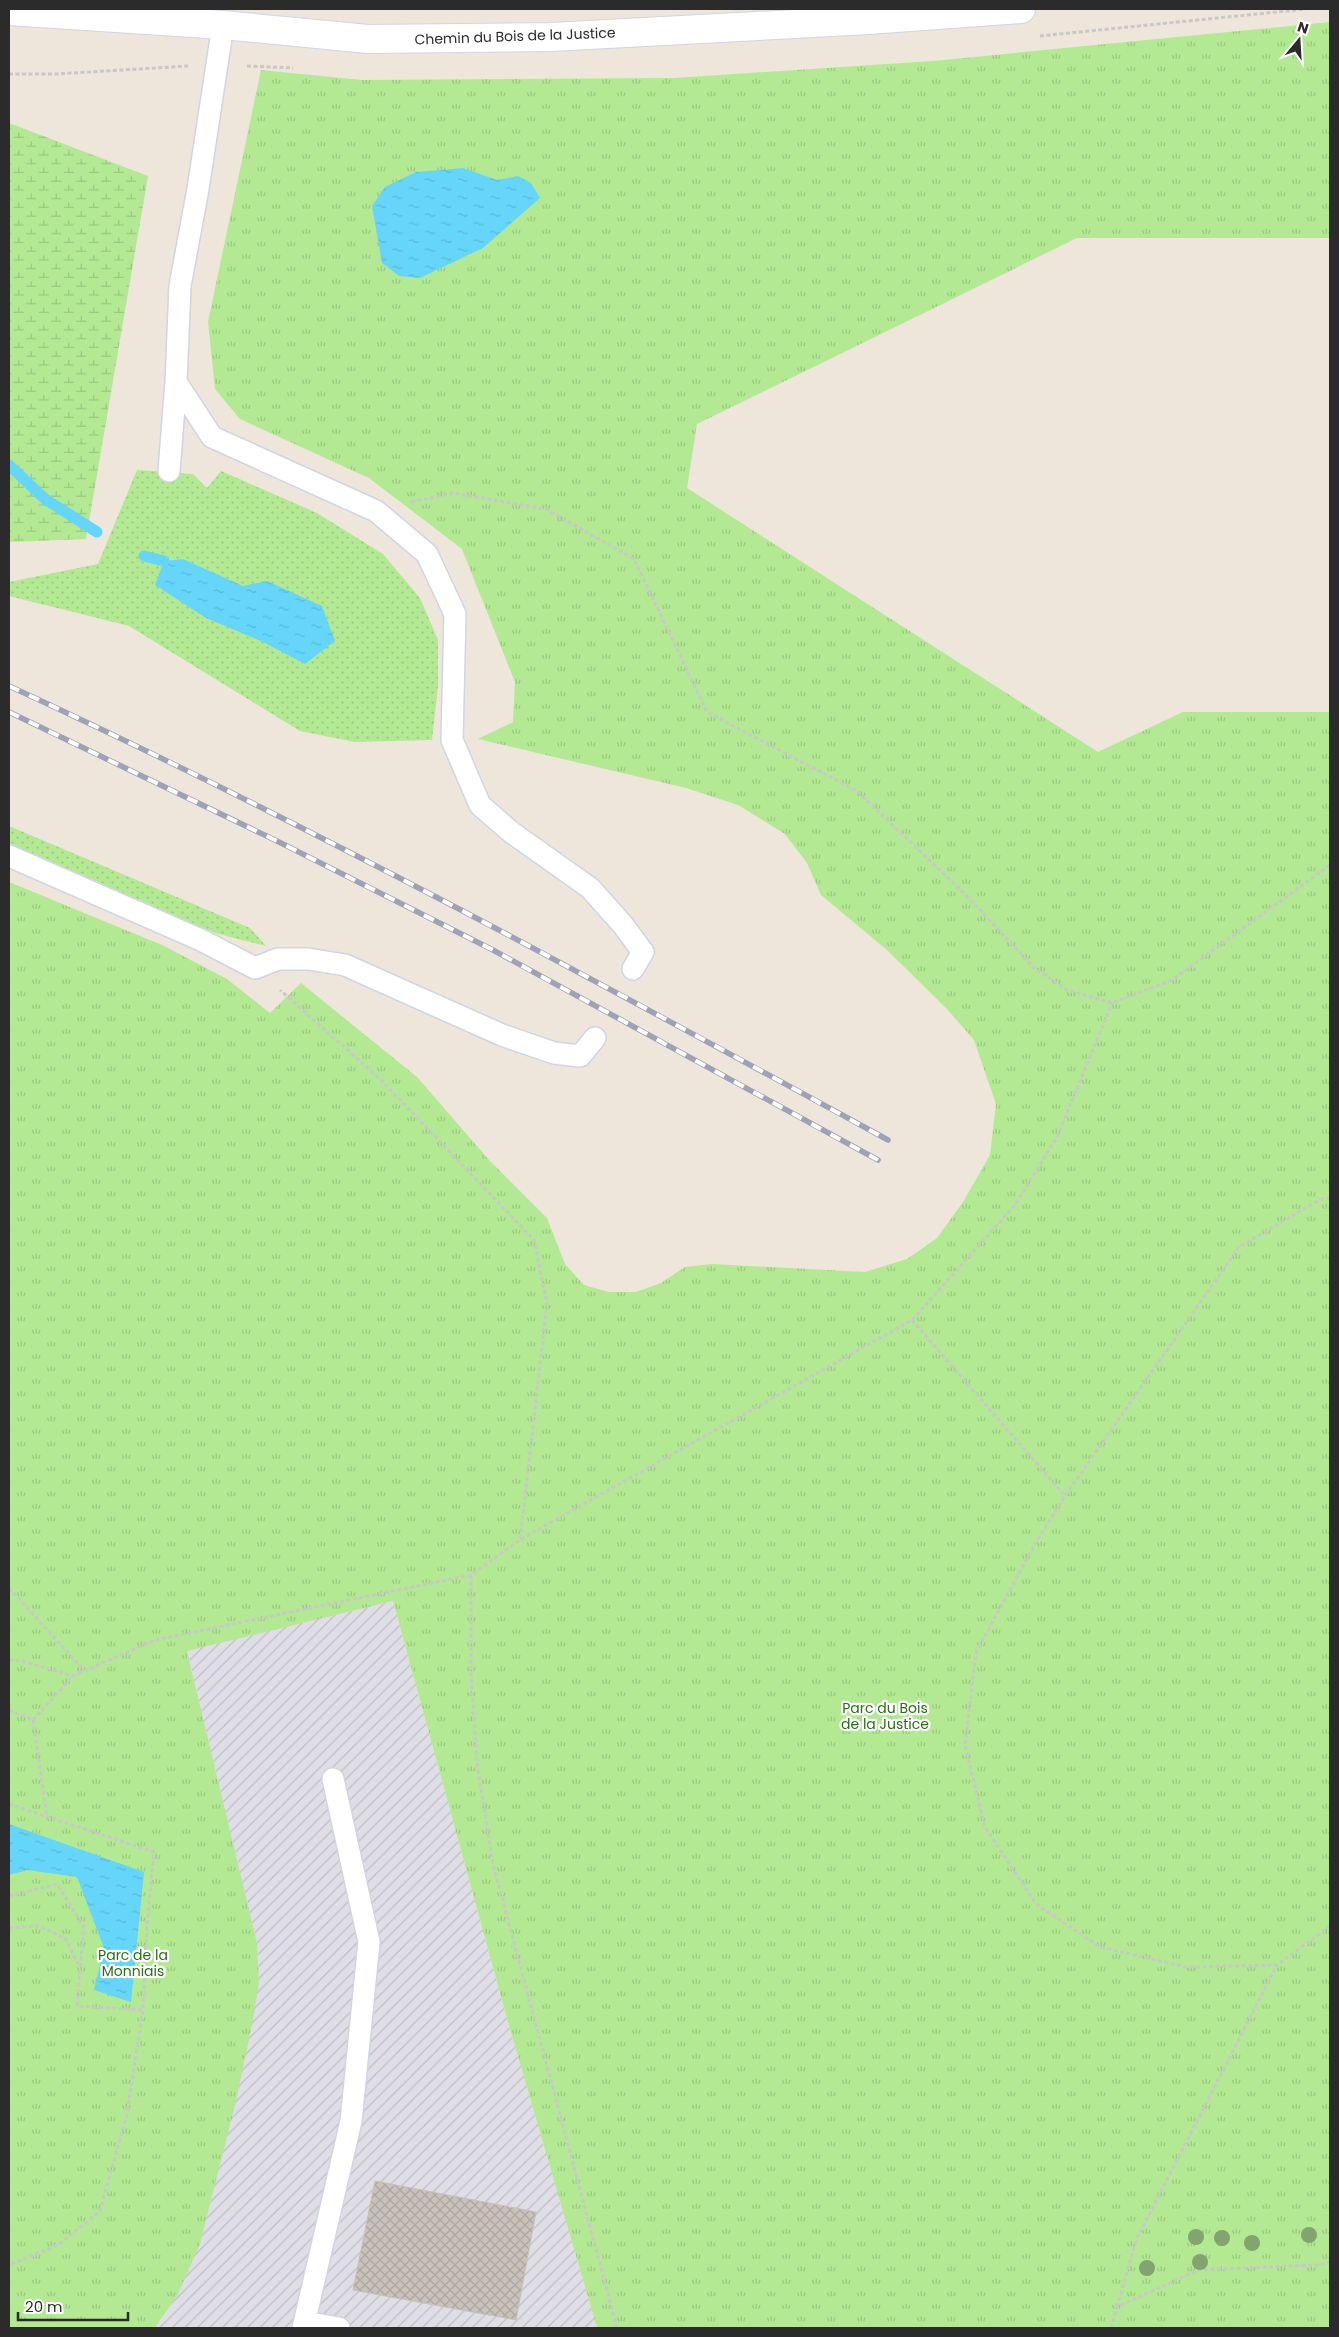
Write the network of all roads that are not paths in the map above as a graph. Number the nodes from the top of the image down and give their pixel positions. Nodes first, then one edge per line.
1 (1021, 9) edge
2 (9, 11) edge
3 (223, 25) junction
4 (176, 382) junction
5 (169, 471) dead end
6 (9, 856) edge
7 (633, 969) dead end
8 (595, 1038) dead end
9 (333, 1779) dead end
10 (304, 2325) edge
11 (339, 2328) edge

1 - 3 street, Chemin du Bois de la Justice
2 - 3 street, Chemin du Bois de la Justice
3 - 4 lane
4 - 5 lane
4 - 7 lane
6 - 8 lane
9 - 10 lane
10 - 11 lane

